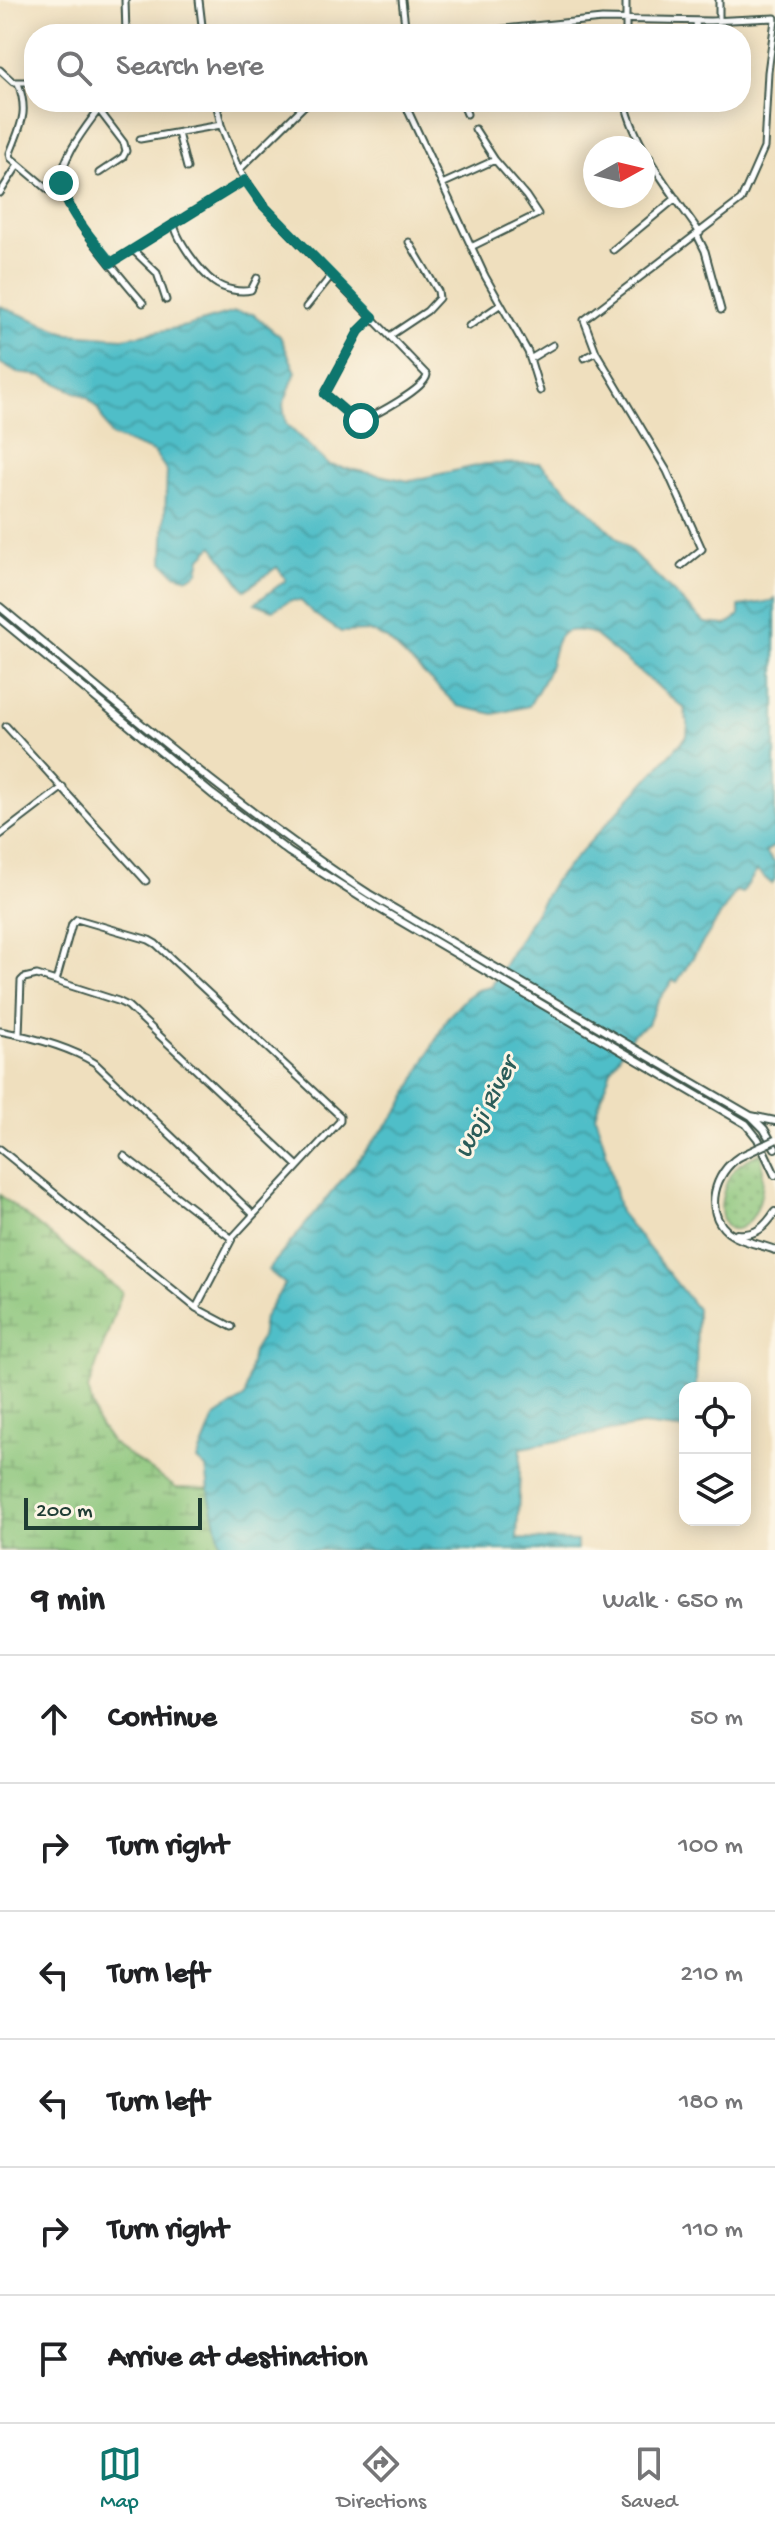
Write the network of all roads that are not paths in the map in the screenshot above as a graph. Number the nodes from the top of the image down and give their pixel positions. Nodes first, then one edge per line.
1 (125, 0) edge
2 (199, 0) edge
3 (402, 0) edge
4 (626, 0) edge
5 (719, 0) edge
6 (627, 19) junction
7 (775, 19) edge
8 (696, 21) junction
9 (719, 21) junction
10 (126, 24) edge
11 (202, 24) edge
12 (405, 24) edge
13 (540, 24) edge
14 (627, 24) edge
15 (696, 24) edge
16 (0, 70) edge
17 (772, 81) edge
18 (18, 83) junction
19 (24, 83) edge
20 (24, 107) edge
21 (25, 112) edge
22 (98, 112) edge
23 (101, 112) edge
24 (218, 112) edge
25 (298, 112) edge
26 (409, 112) edge
27 (628, 112) edge
28 (221, 125) junction
29 (475, 129) dead end
30 (178, 133) junction
31 (639, 136) edge
32 (140, 139) dead end
33 (495, 160) junction
34 (18, 165) junction
35 (655, 166) edge
36 (187, 168) dead end
37 (239, 170) junction
38 (99, 173) dead end
39 (245, 180) junction
40 (61, 183) junction
41 (442, 184) junction
42 (0, 193) edge
43 (676, 198) junction
44 (174, 223) junction
45 (699, 234) junction
46 (409, 242) dead end
47 (471, 247) junction
48 (133, 250) junction
49 (613, 250) dead end
50 (111, 263) junction
51 (331, 276) junction
52 (257, 278) dead end
53 (166, 300) dead end
54 (143, 303) dead end
55 (501, 304) junction
56 (306, 307) dead end
57 (721, 310) dead end
58 (373, 317) junction
59 (469, 326) dead end
60 (391, 335) junction
61 (553, 345) dead end
62 (596, 352) junction
63 (584, 358) dead end
64 (530, 359) junction
65 (540, 391) dead end
66 (681, 566) dead end
67 (0, 607) edge
68 (0, 619) edge
69 (6, 726) dead end
70 (63, 787) junction
71 (0, 835) edge
72 (146, 881) dead end
73 (484, 965) junction
74 (56, 981) junction
75 (0, 1031) edge
76 (19, 1035) junction
77 (668, 1072) junction
78 (751, 1116) junction
79 (775, 1121) edge
80 (775, 1140) edge
81 (775, 1148) edge
82 (0, 1149) edge
83 (124, 1156) dead end
84 (298, 1166) junction
85 (775, 1175) edge
86 (775, 1212) edge
87 (253, 1214) junction
88 (729, 1232) junction
89 (232, 1238) junction
90 (775, 1250) edge
91 (196, 1308) junction
92 (232, 1327) dead end

1 - 10 street
2 - 11 street
3 - 12 street
4 - 6 street
5 - 9 street
6 - 8 street
6 - 13 street
6 - 14 street
7 - 9 street
7 - 17 street
8 - 9 street
8 - 15 street
16 - 18 street
17 - 45 street
18 - 19 street
18 - 20 street
21 - 34 street
22 - 40 street
23 - 38 street
24 - 28 street
25 - 37 street
26 - 41 street
27 - 31 street
28 - 30 street
28 - 37 street
29 - 33 street
30 - 32 street
30 - 36 street
33 - 41 street
33 - 47 street
34 - 40 street
34 - 42 street
35 - 43 street
37 - 39 street
39 - 44 street
39 - 51 street
40 - 50 street
41 - 47 street
43 - 45 street
43 - 49 street
44 - 48 street
44 - 52 street
45 - 57 street
45 - 62 street
46 - 60 street
47 - 55 street
48 - 50 street
48 - 53 street
50 - 54 street
51 - 56 street
51 - 58 street
55 - 59 street
55 - 64 street
58 - 60 street
58 - 60 street
61 - 64 street
62 - 63 street
62 - 66 street
64 - 65 street
67 - 73 main road
68 - 73 main road
69 - 70 street
70 - 71 street
70 - 72 street
73 - 77 main road
74 - 76 street
74 - 84 street
74 - 84 street
75 - 76 street
76 - 87 street
77 - 78 main road
77 - 85 main road
78 - 79 main road
78 - 81 main road
80 - 88 main road, bridge
82 - 91 street
83 - 89 street
84 - 87 street
86 - 88 main road
87 - 89 street
88 - 90 main road
89 - 91 street
91 - 92 street

